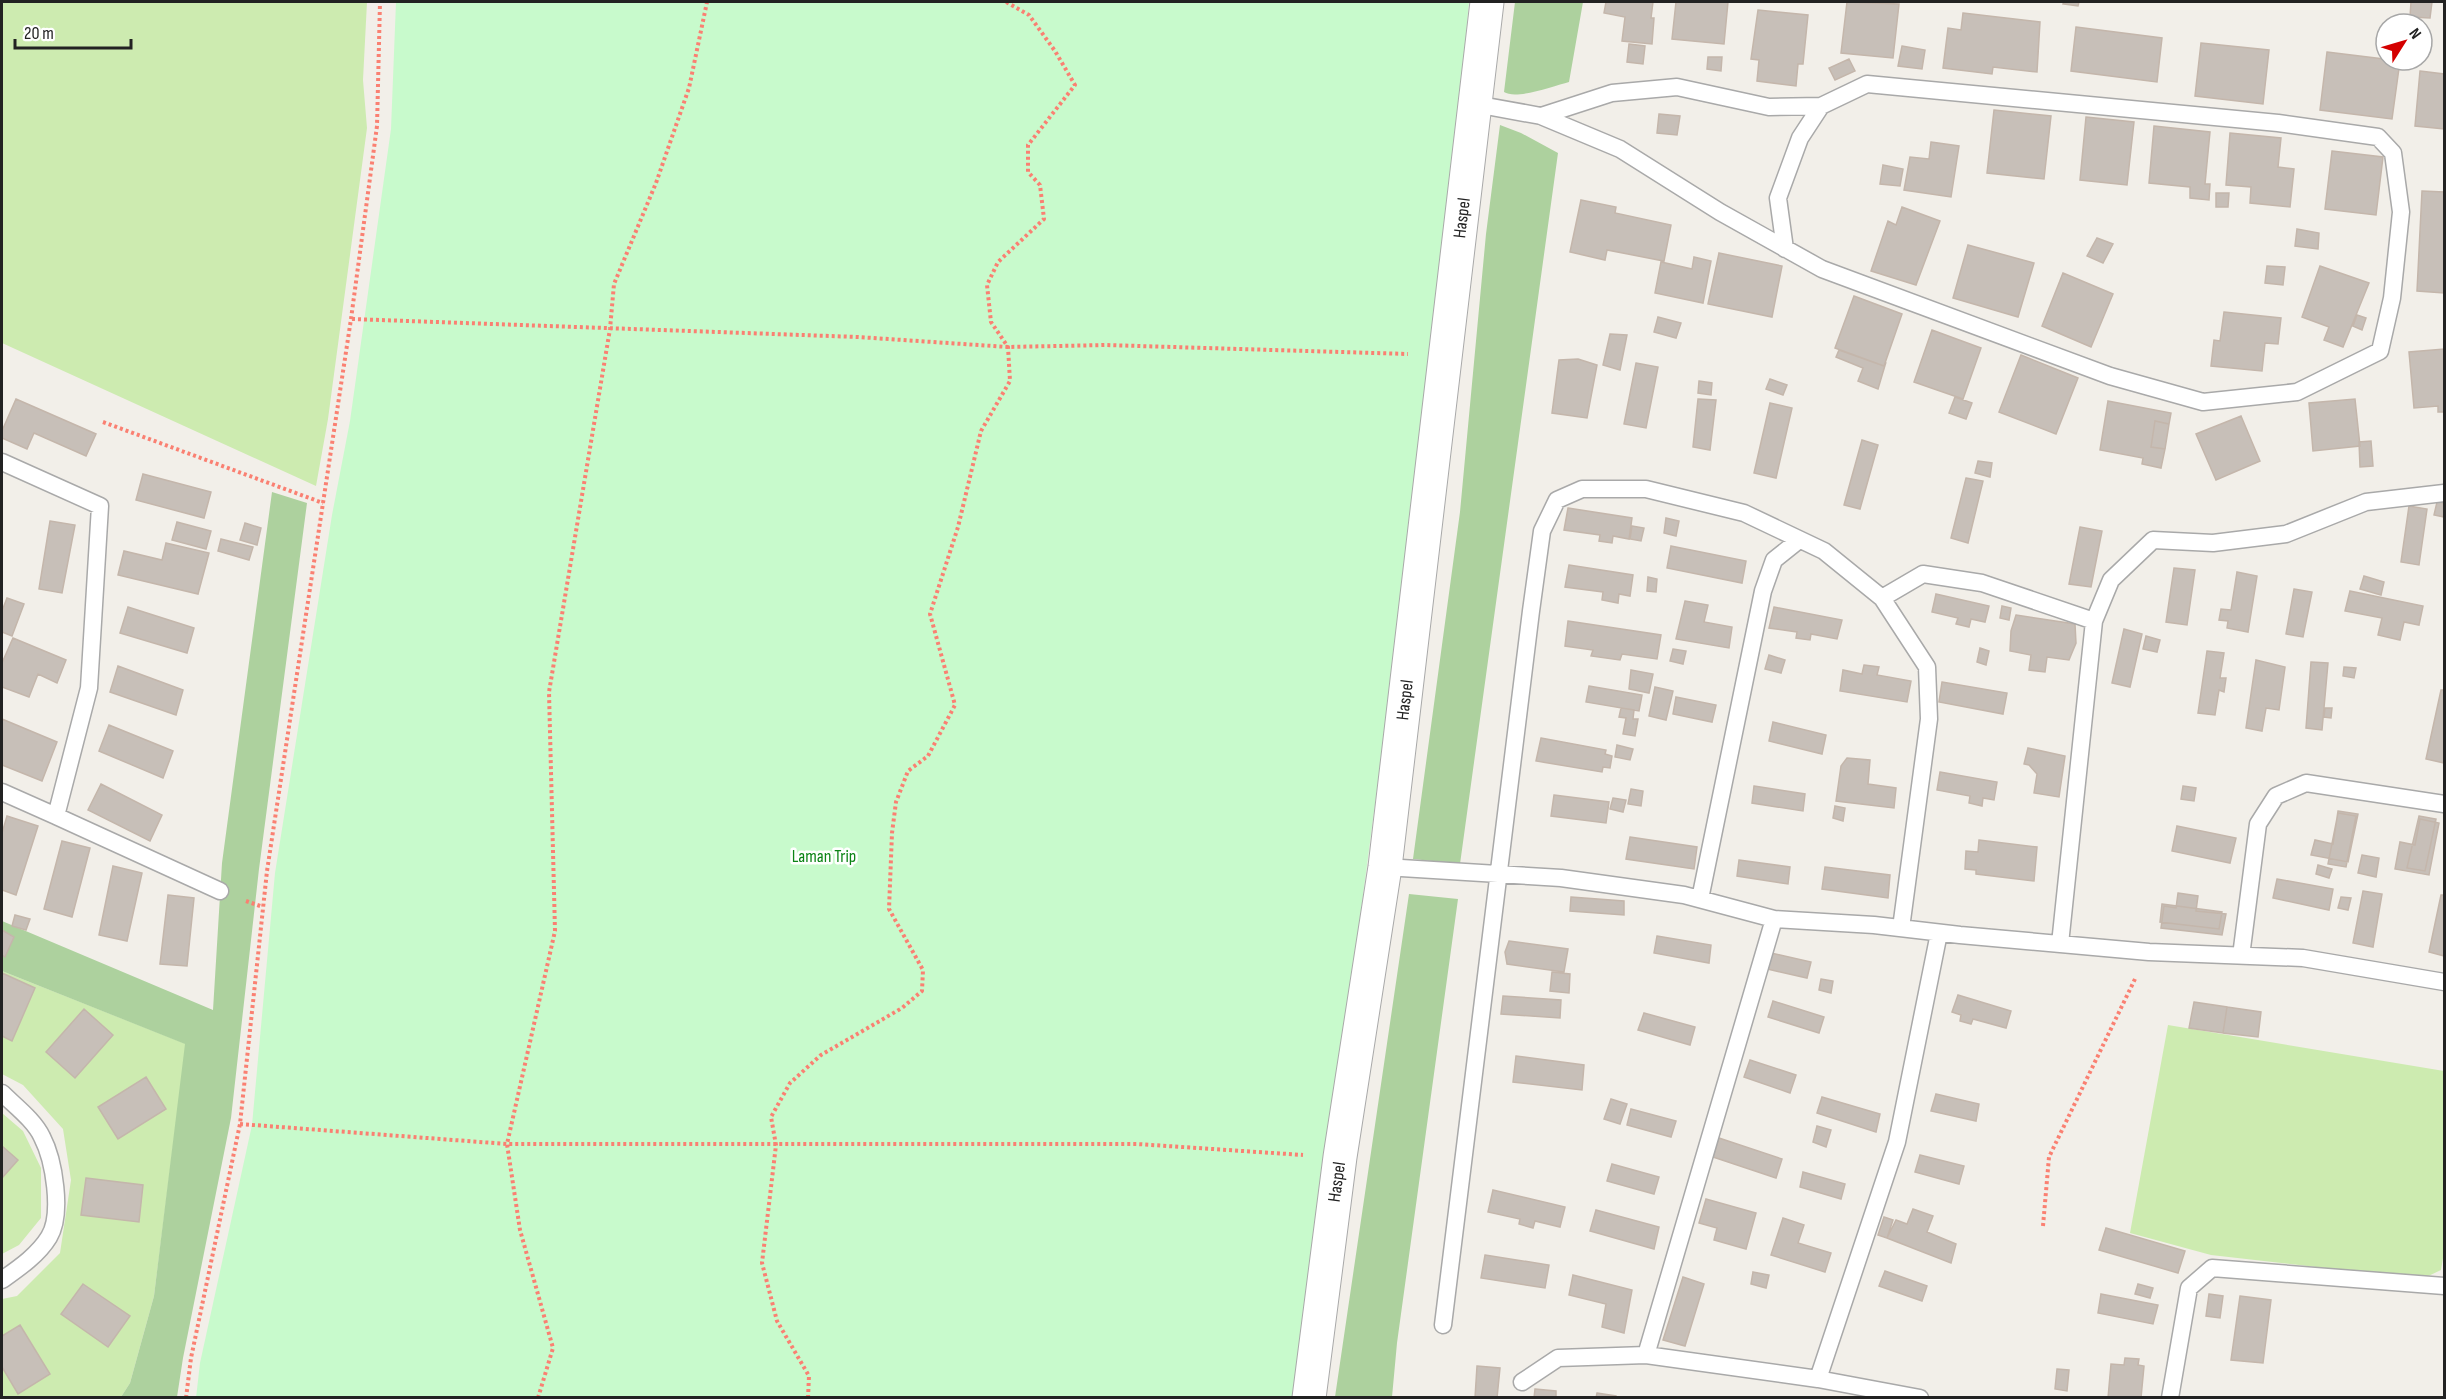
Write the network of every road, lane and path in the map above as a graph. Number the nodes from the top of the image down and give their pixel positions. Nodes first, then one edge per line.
1 (380, 2) edge
2 (707, 2) edge
3 (1006, 2) edge
4 (1486, 2) edge
5 (1475, 104) junction
6 (1821, 106) junction
7 (1541, 116) junction
8 (1785, 249) junction
9 (351, 319) junction
10 (610, 329) junction
11 (1008, 346) junction
12 (1444, 359) junction
13 (103, 422) dead end
14 (2, 462) edge
15 (2445, 493) edge
16 (323, 503) junction
17 (1799, 540) junction
18 (1881, 598) junction
19 (2094, 621) junction
20 (2, 792) edge
21 (2445, 804) edge
22 (56, 816) junction
23 (1385, 867) junction
24 (1497, 875) junction
25 (220, 891) dead end
26 (1700, 899) junction
27 (1774, 919) junction
28 (1901, 928) junction
29 (1939, 933) junction
30 (2060, 944) junction
31 (2149, 952) junction
32 (2241, 956) junction
33 (2445, 982) edge
34 (2, 1093) edge
35 (240, 1124) junction
36 (507, 1144) junction
37 (776, 1145) junction
38 (1340, 1157) junction
39 (2043, 1226) dead end
40 (2, 1280) edge
41 (2445, 1286) edge
42 (1443, 1325) dead end
43 (1646, 1355) junction
44 (1818, 1379) junction
45 (1522, 1382) dead end
46 (186, 1398) edge
47 (538, 1398) edge
48 (808, 1398) edge
49 (1309, 1398) edge
50 (1920, 1398) edge
51 (2170, 1398) edge

1 - 9 path
2 - 10 path
3 - 11 path
4 - 5 street, Haspel
5 - 7 lane
5 - 12 street, Haspel
6 - 7 lane
6 - 8 lane
6 - 8 lane
7 - 8 lane
9 - 10 path
9 - 16 path
10 - 11 path
10 - 36 path
11 - 12 path
11 - 37 path
12 - 23 street, Haspel
13 - 16 path
14 - 22 lane
15 - 19 lane
16 - 35 path
17 - 18 lane
17 - 24 lane
17 - 26 lane
18 - 19 lane
18 - 28 lane
19 - 30 lane
20 - 22 lane
21 - 32 lane
22 - 25 lane
23 - 24 lane
23 - 38 street, Haspel
24 - 26 lane
24 - 42 lane
26 - 27 lane
27 - 28 lane
27 - 43 lane
28 - 29 lane
29 - 30 lane
29 - 44 lane
30 - 31 lane
31 - 32 lane
31 - 39 path
32 - 33 lane
34 - 40 lane
35 - 36 path
35 - 46 path
36 - 37 path
36 - 47 path
37 - 38 path
37 - 48 path
38 - 49 street, Haspel
41 - 51 lane
43 - 44 lane
43 - 45 lane
44 - 50 lane

